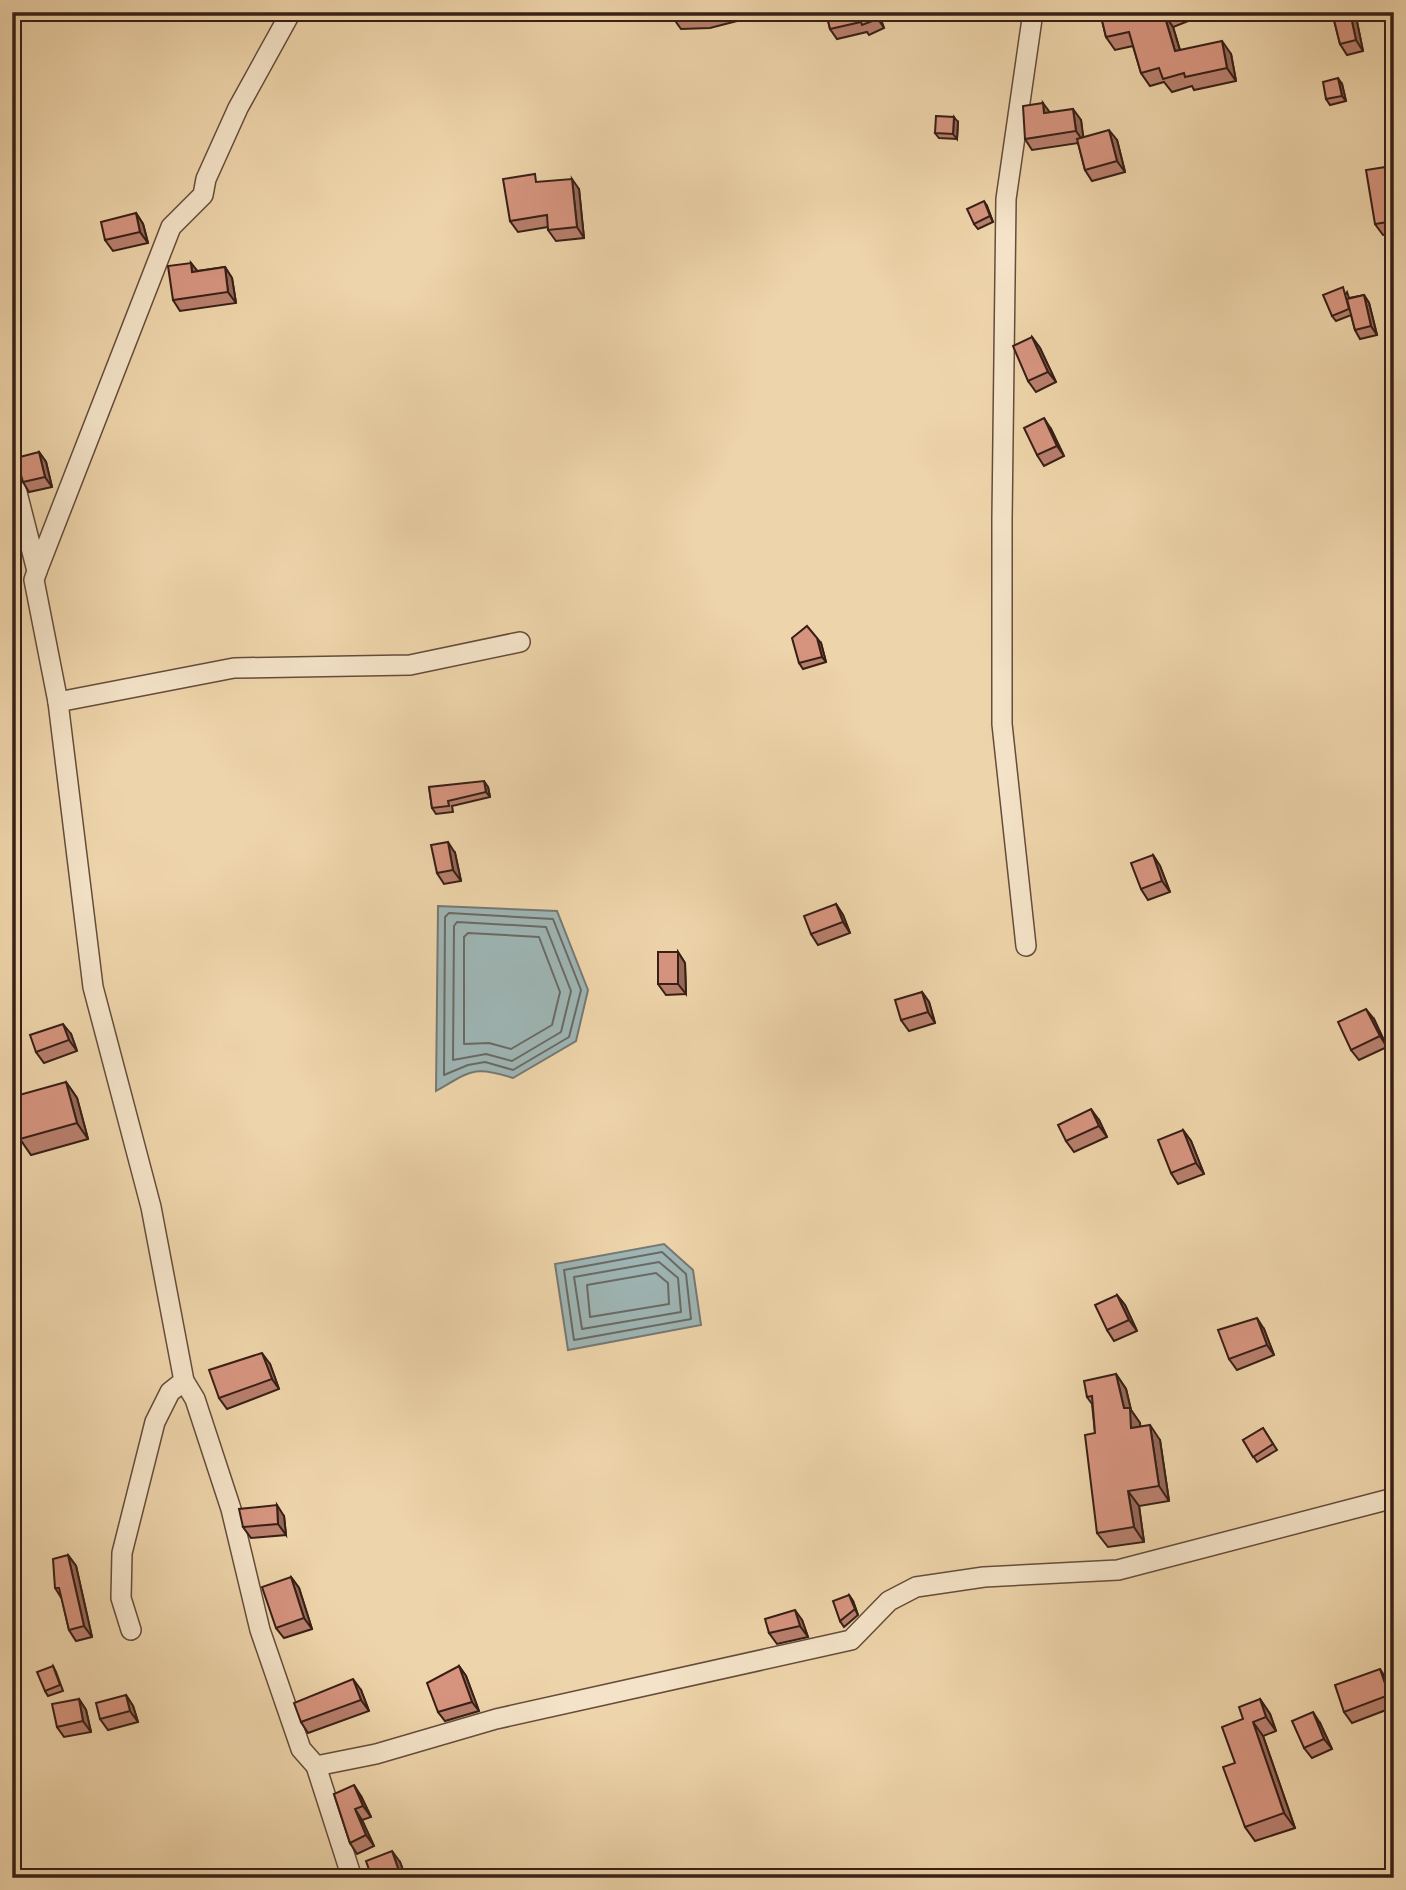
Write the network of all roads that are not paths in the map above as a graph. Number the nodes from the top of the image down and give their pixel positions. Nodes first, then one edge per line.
1 (292, 12) edge
2 (1033, 12) edge
3 (12, 473) edge
4 (37, 571) junction
5 (520, 642) dead end
6 (58, 702) junction
7 (1026, 946) dead end
8 (184, 1381) junction
9 (1394, 1498) edge
10 (131, 1630) dead end
11 (316, 1766) junction
12 (352, 1878) edge

1 - 4 street
2 - 7 street
3 - 4 street
4 - 6 street
5 - 6 street
6 - 8 street
8 - 10 street
8 - 11 street
9 - 11 street
11 - 12 street

